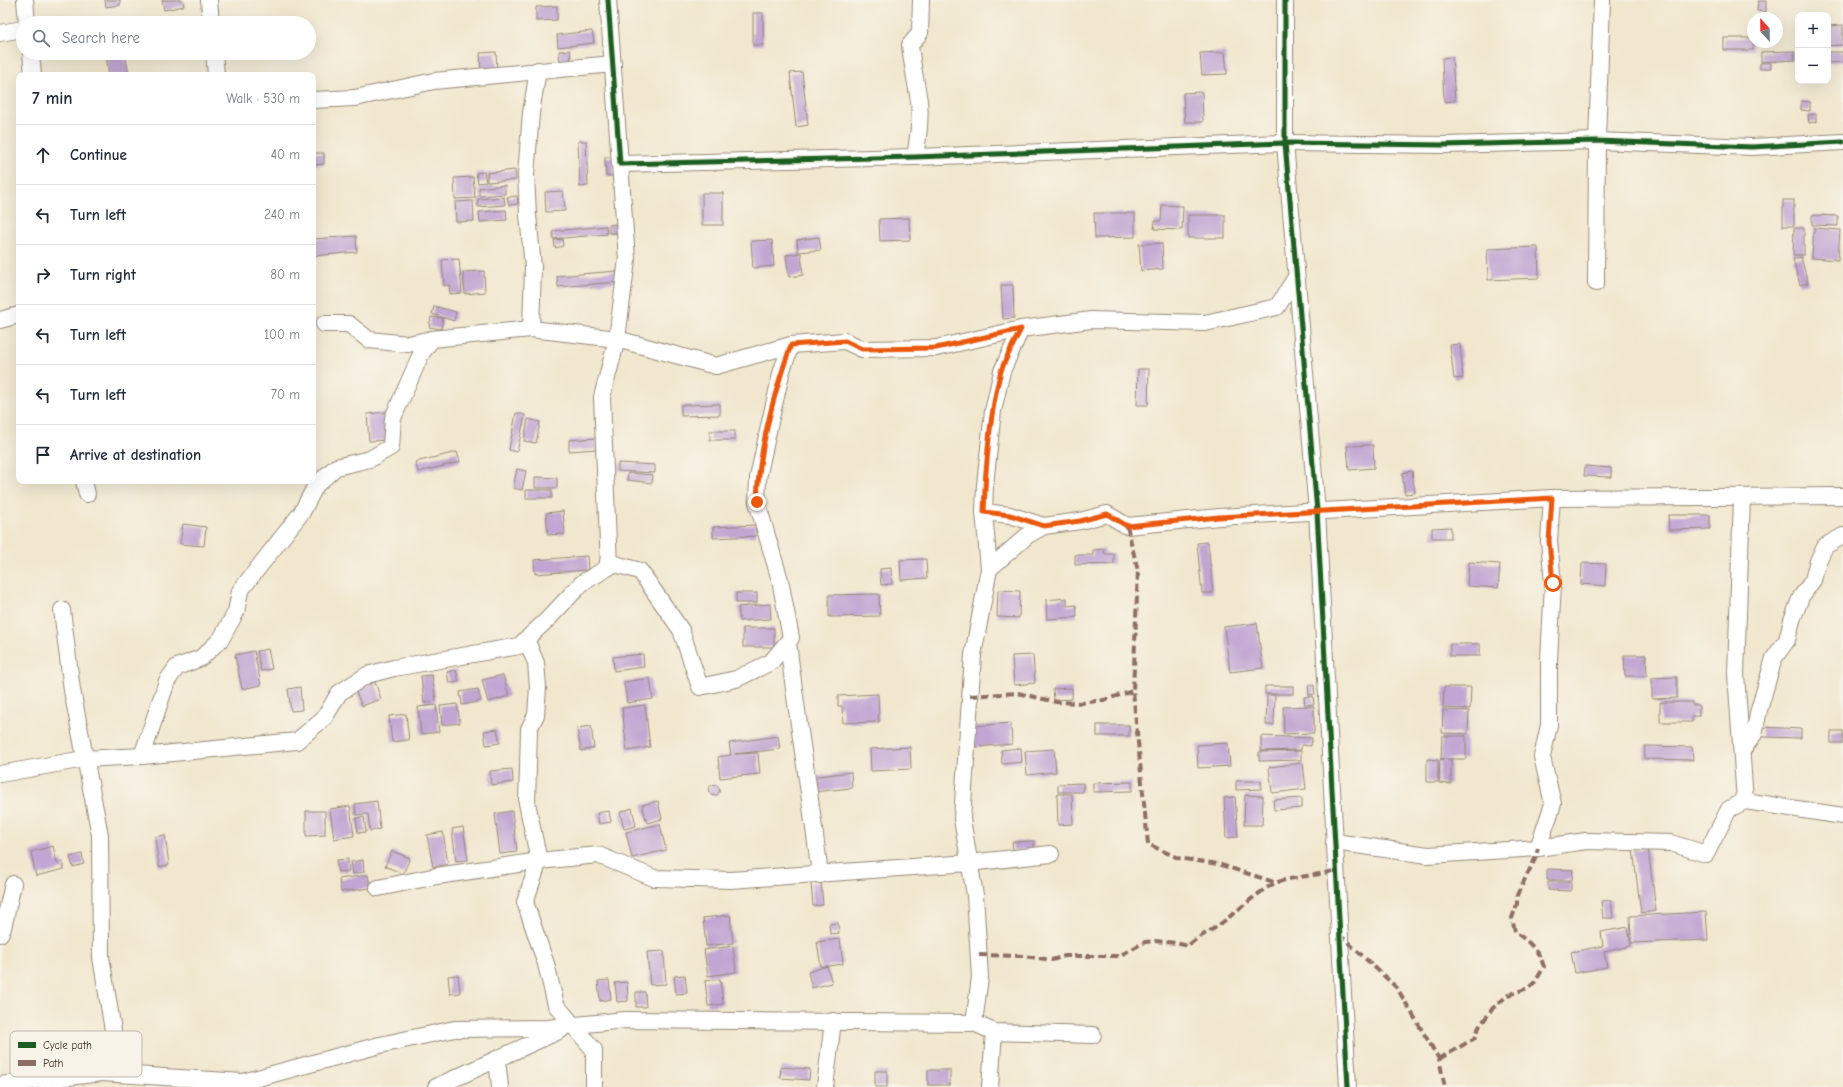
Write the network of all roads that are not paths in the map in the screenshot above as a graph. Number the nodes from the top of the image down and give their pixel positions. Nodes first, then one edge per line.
1 (25, 0) edge
2 (209, 0) edge
3 (608, 0) edge
4 (921, 0) edge
5 (1286, 0) edge
6 (1602, 0) edge
7 (26, 16) edge
8 (211, 16) edge
9 (16, 31) edge
10 (0, 34) edge
11 (32, 60) edge
12 (215, 60) edge
13 (613, 64) junction
14 (538, 70) junction
15 (33, 72) edge
16 (216, 72) edge
17 (316, 100) edge
18 (1597, 141) junction
19 (1843, 142) edge
20 (1285, 143) junction
21 (915, 157) junction
22 (620, 164) junction
23 (1296, 277) junction
24 (1596, 283) dead end
25 (16, 316) edge
26 (0, 320) edge
27 (324, 324) dead end
28 (531, 329) junction
29 (1021, 329) junction
30 (432, 339) junction
31 (617, 339) junction
32 (791, 345) junction
33 (1843, 496) edge
34 (1742, 497) junction
35 (1552, 498) junction
36 (1317, 511) junction
37 (984, 512) junction
38 (1044, 526) junction
39 (1843, 536) edge
40 (608, 562) junction
41 (989, 569) junction
42 (62, 610) dead end
43 (526, 639) junction
44 (788, 642) junction
45 (1742, 752) junction
46 (142, 756) junction
47 (84, 759) junction
48 (0, 774) edge
49 (1745, 801) junction
50 (1843, 816) edge
51 (1334, 842) junction
52 (1538, 848) junction
53 (1051, 854) dead end
54 (539, 861) junction
55 (969, 863) junction
56 (820, 875) junction
57 (13, 884) dead end
58 (378, 888) dead end
59 (0, 934) edge
60 (833, 1022) junction
61 (974, 1023) junction
62 (573, 1025) junction
63 (113, 1031) edge
64 (994, 1032) junction
65 (1093, 1035) dead end
66 (497, 1059) junction
67 (142, 1076) edge
68 (72, 1077) edge
69 (5, 1086) edge
70 (436, 1087) edge
71 (500, 1087) edge
72 (594, 1087) edge
73 (825, 1087) edge
74 (990, 1087) edge
75 (1348, 1087) edge

1 - 7 street
2 - 8 street
3 - 13 street
4 - 21 street
5 - 20 street
6 - 18 street
9 - 10 street
11 - 15 street
12 - 16 street
13 - 14 street
13 - 22 street
14 - 17 street
14 - 28 street
18 - 19 street
18 - 20 street
18 - 24 street
20 - 21 street
20 - 23 street
21 - 22 street
22 - 31 street
23 - 29 street
23 - 36 street
25 - 26 street
27 - 30 street
28 - 30 street
28 - 31 street
29 - 32 street
29 - 37 street
30 - 46 street
31 - 32 street
31 - 40 street
32 - 44 street
33 - 34 street
34 - 35 street
34 - 45 street
35 - 36 street
35 - 52 street
36 - 38 street
36 - 51 street
37 - 38 street
37 - 41 street
38 - 41 street
39 - 45 street
40 - 43 street
40 - 44 street
41 - 55 street
42 - 47 street
43 - 46 street
43 - 54 street
44 - 56 street
45 - 49 street
46 - 47 street
47 - 48 street
47 - 63 street
49 - 50 street
49 - 52 street
51 - 52 street
51 - 75 street
53 - 55 street
54 - 56 street
54 - 58 street
54 - 62 street
55 - 56 street
55 - 61 street
57 - 59 street
60 - 61 street
60 - 62 street
60 - 73 street
61 - 64 street
62 - 66 street
62 - 67 street
62 - 72 street
64 - 65 street
64 - 74 street
66 - 70 street
66 - 71 street
68 - 69 street

